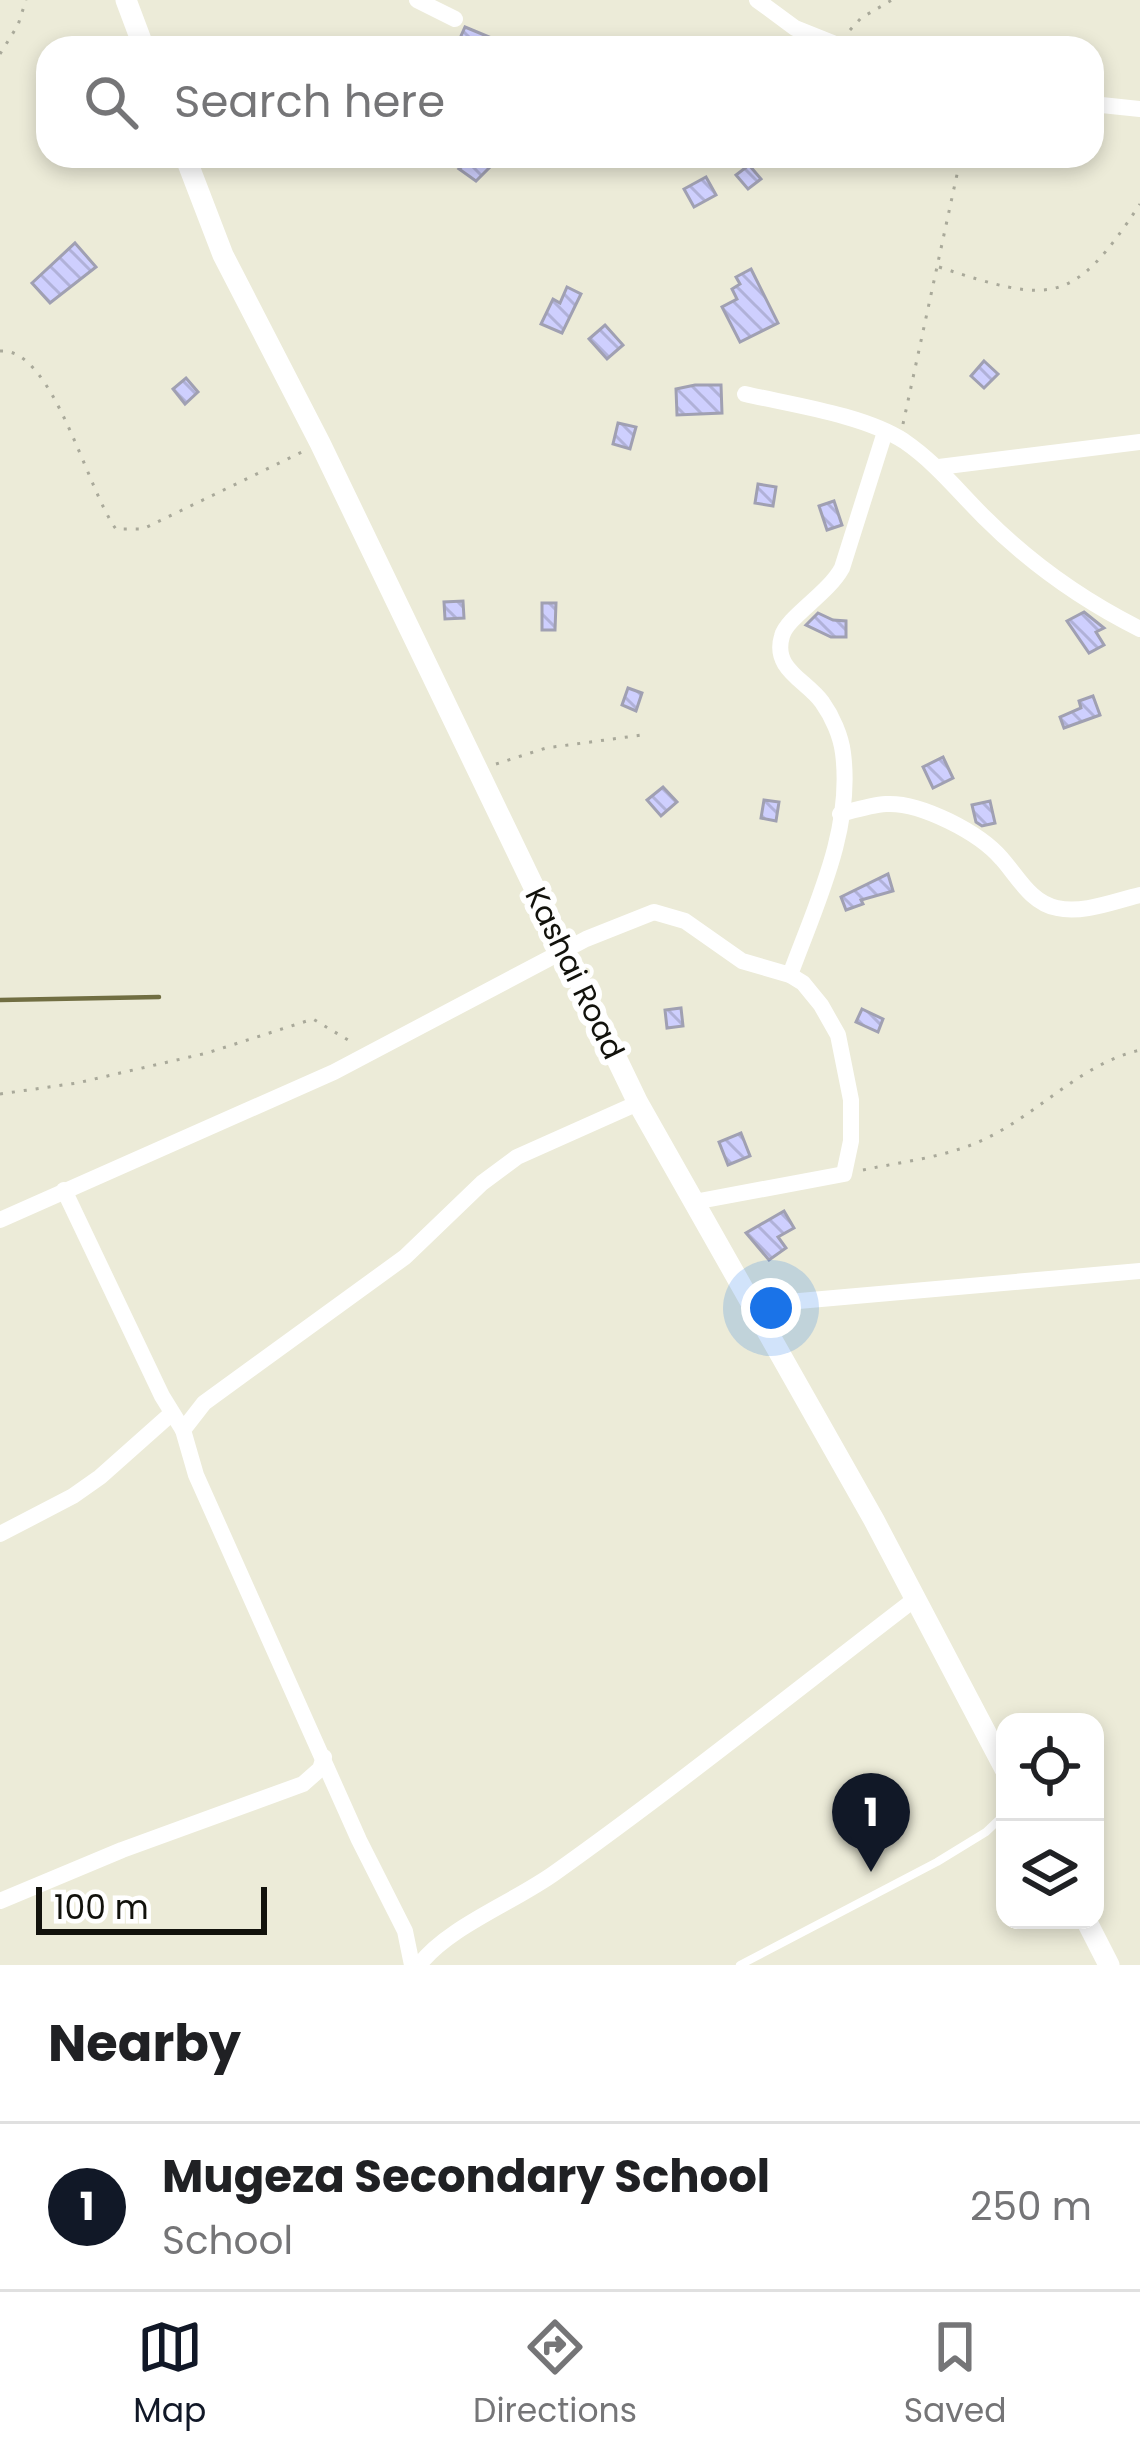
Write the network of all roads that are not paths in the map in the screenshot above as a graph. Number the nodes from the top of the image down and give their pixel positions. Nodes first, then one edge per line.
1 (126, 0) edge
2 (417, 0) edge
3 (758, 0) edge
4 (455, 19) dead end
5 (140, 36) edge
6 (815, 36) edge
7 (1104, 105) edge
8 (1140, 109) edge
9 (190, 168) edge
10 (746, 394) dead end
11 (893, 435) junction
12 (1140, 442) edge
13 (939, 467) junction
14 (1140, 629) edge
15 (840, 814) junction
16 (1140, 895) edge
17 (567, 950) junction
18 (790, 974) junction
19 (638, 1103) junction
20 (64, 1190) junction
21 (694, 1202) junction
22 (0, 1220) edge
23 (1140, 1271) edge
24 (753, 1305) junction
25 (172, 1414) junction
26 (183, 1430) junction
27 (0, 1534) edge
28 (915, 1600) junction
29 (996, 1752) edge
30 (324, 1757) junction
31 (998, 1821) edge
32 (0, 1901) edge
33 (1091, 1929) edge
34 (415, 1965) edge
35 (740, 1965) edge
36 (1109, 1965) edge

1 - 5 street
2 - 4 street
3 - 6 street
7 - 8 street
9 - 17 street, Kashai Road
10 - 11 street
11 - 13 street
11 - 15 street
12 - 13 street
13 - 14 street
15 - 16 street
15 - 18 street
17 - 18 street
17 - 19 street, Kashai Road
17 - 20 street
18 - 21 street
19 - 21 street, Kashai Road
19 - 26 street
20 - 22 street
20 - 25 street
21 - 24 street, Kashai Road
23 - 24 street
24 - 28 street, Kashai Road
25 - 26 street
25 - 27 street
26 - 30 street
28 - 29 street, Kashai Road
28 - 34 street
30 - 32 street
30 - 34 street
31 - 35 lane
33 - 36 street

